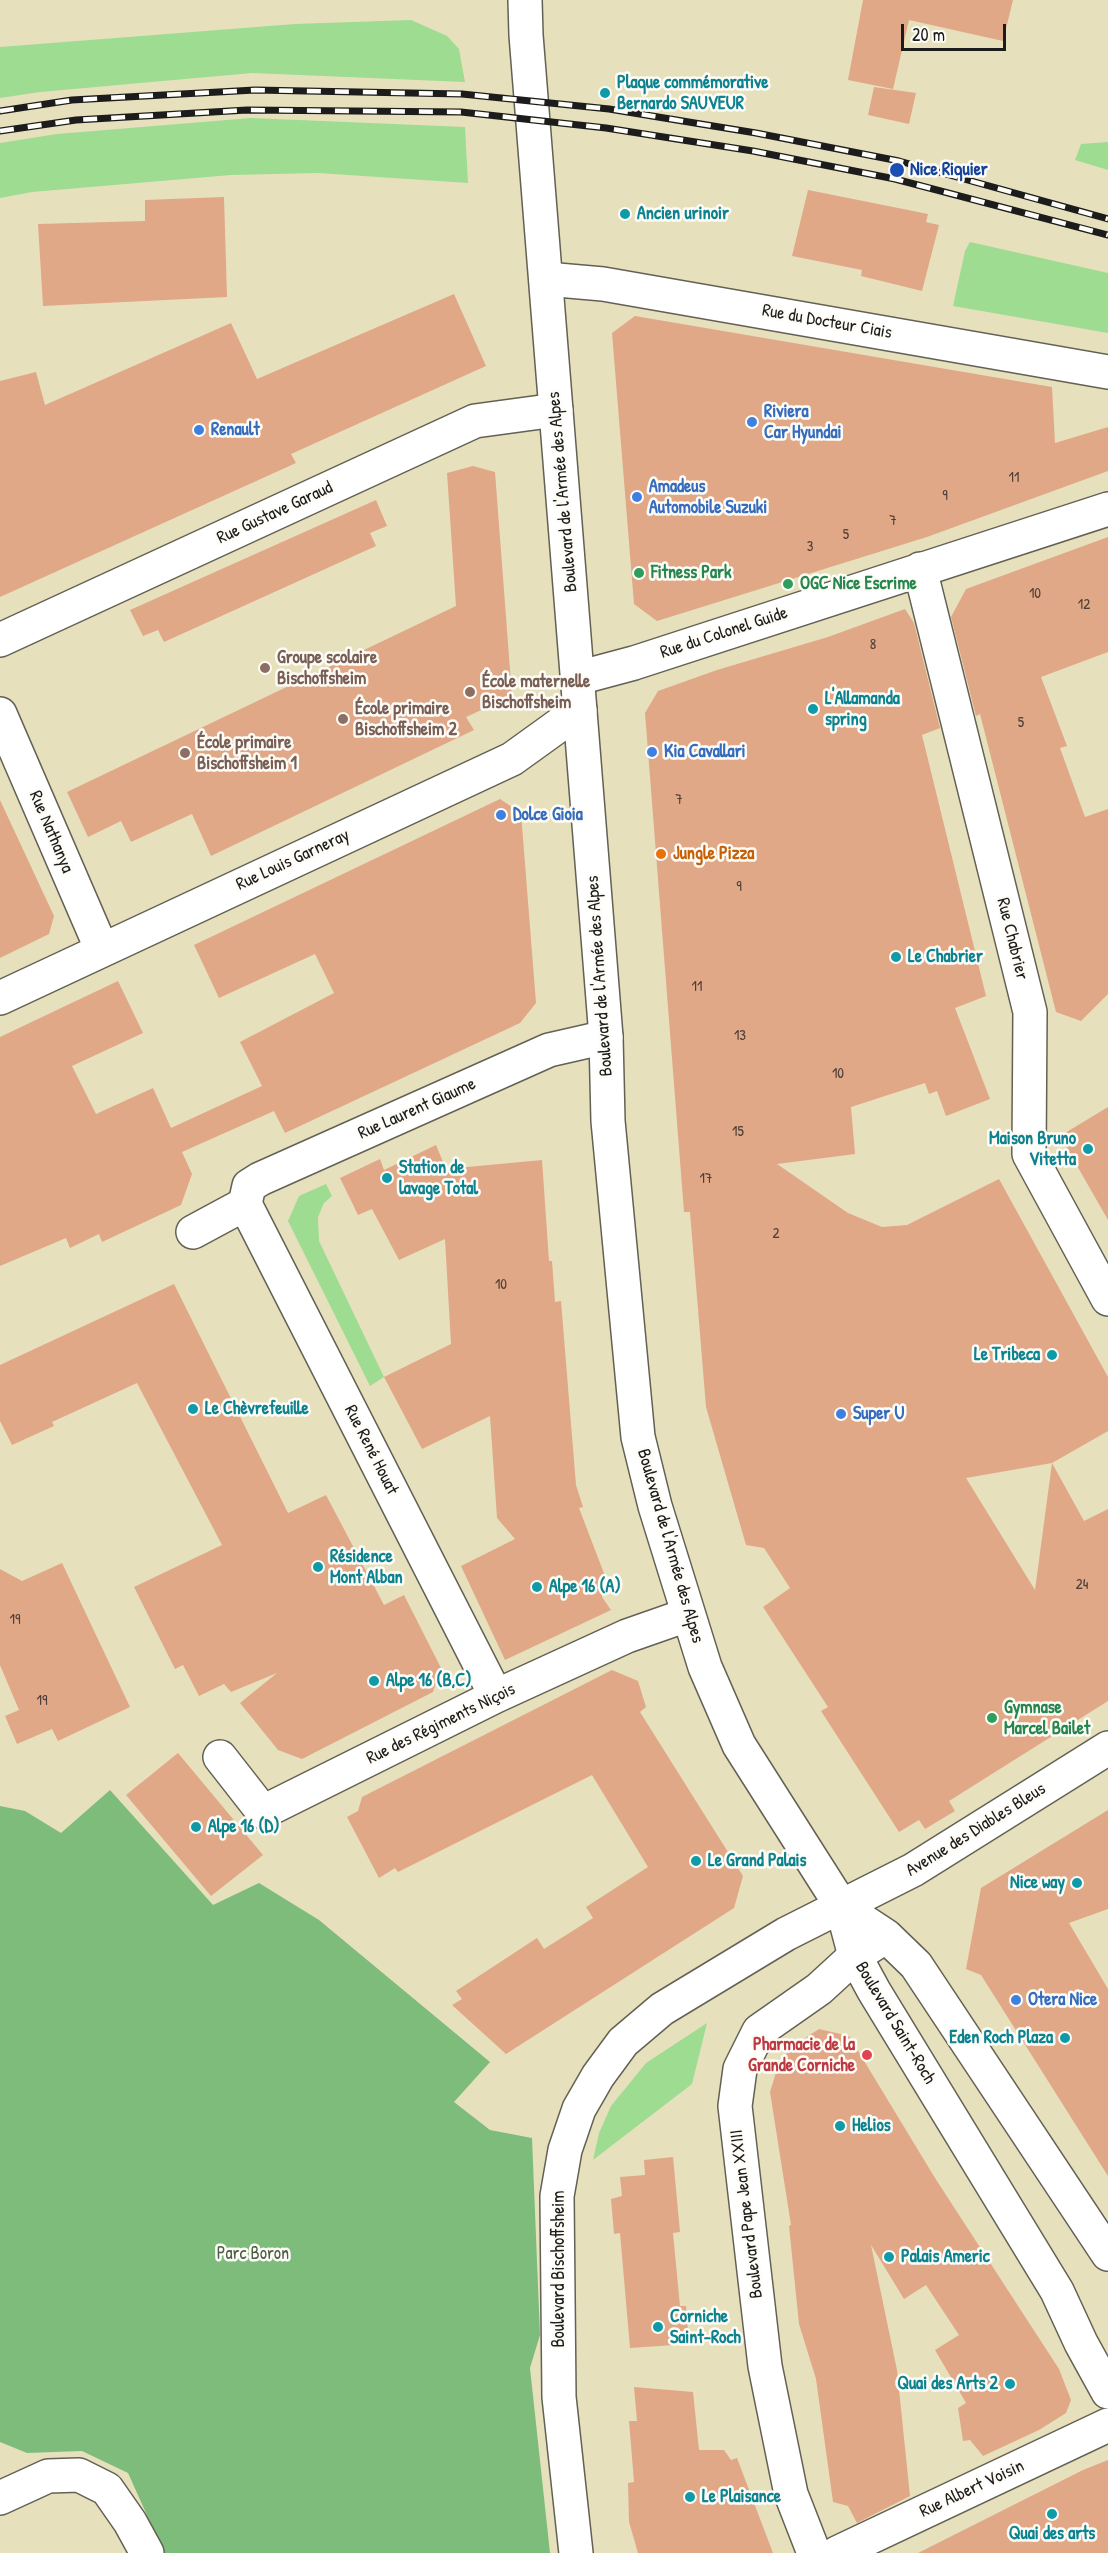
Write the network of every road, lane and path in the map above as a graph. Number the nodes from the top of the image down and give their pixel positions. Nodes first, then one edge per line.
1 (525, 0) edge
2 (546, 279) junction
3 (1108, 372) edge
4 (556, 410) junction
5 (1108, 509) edge
6 (920, 569) junction
7 (0, 640) edge
8 (578, 678) junction
9 (580, 710) junction
10 (0, 714) edge
11 (102, 950) junction
12 (0, 998) edge
13 (606, 1037) junction
14 (245, 1204) junction
15 (193, 1232) dead end
16 (1108, 1299) edge
17 (687, 1616) junction
18 (496, 1696) junction
19 (1108, 1748) edge
20 (220, 1757) dead end
21 (842, 1907) junction
22 (886, 1936) junction
23 (855, 1956) junction
24 (1108, 2254) edge
25 (1108, 2392) edge
26 (1108, 2425) edge
27 (0, 2498) edge
28 (147, 2553) edge
29 (576, 2553) edge
30 (814, 2553) edge
31 (837, 2553) edge

1 - 2 street, Boulevard de l'Armée des Alpes
2 - 3 street, Rue du Docteur Ciais
2 - 4 street, Boulevard de l'Armée des Alpes
4 - 7 street, Rue Gustave Garaud
4 - 8 street, Boulevard de l'Armée des Alpes
5 - 6 street, Rue du Colonel Guide
6 - 8 street, Rue du Colonel Guide
6 - 16 street, Rue Chabrier
8 - 9 street, Boulevard de l'Armée des Alpes
9 - 11 street, Rue Louis Garneray
9 - 13 street, Boulevard de l'Armée des Alpes
10 - 11 street, Rue Nathanya
11 - 12 street, Rue Louis Garneray
13 - 14 street, Rue Laurent Giaume
13 - 17 street, Boulevard de l'Armée des Alpes
14 - 15 street
14 - 18 street, Rue René Houat
17 - 18 street, Rue des Régiments Niçois
17 - 21 street, Boulevard de l'Armée des Alpes
18 - 20 street, Rue des Régiments Niçois
19 - 21 street, Avenue des Diables Bleus
21 - 22 street
21 - 23 street, Boulevard Saint-Roch
21 - 29 street, Boulevard Bischoffsheim
22 - 23 street, Boulevard Pape Jean XXIII
22 - 24 street
23 - 25 street, Boulevard Saint-Roch
23 - 30 street, Boulevard Pape Jean XXIII
26 - 31 street, Rue Albert Voisin
27 - 28 street

